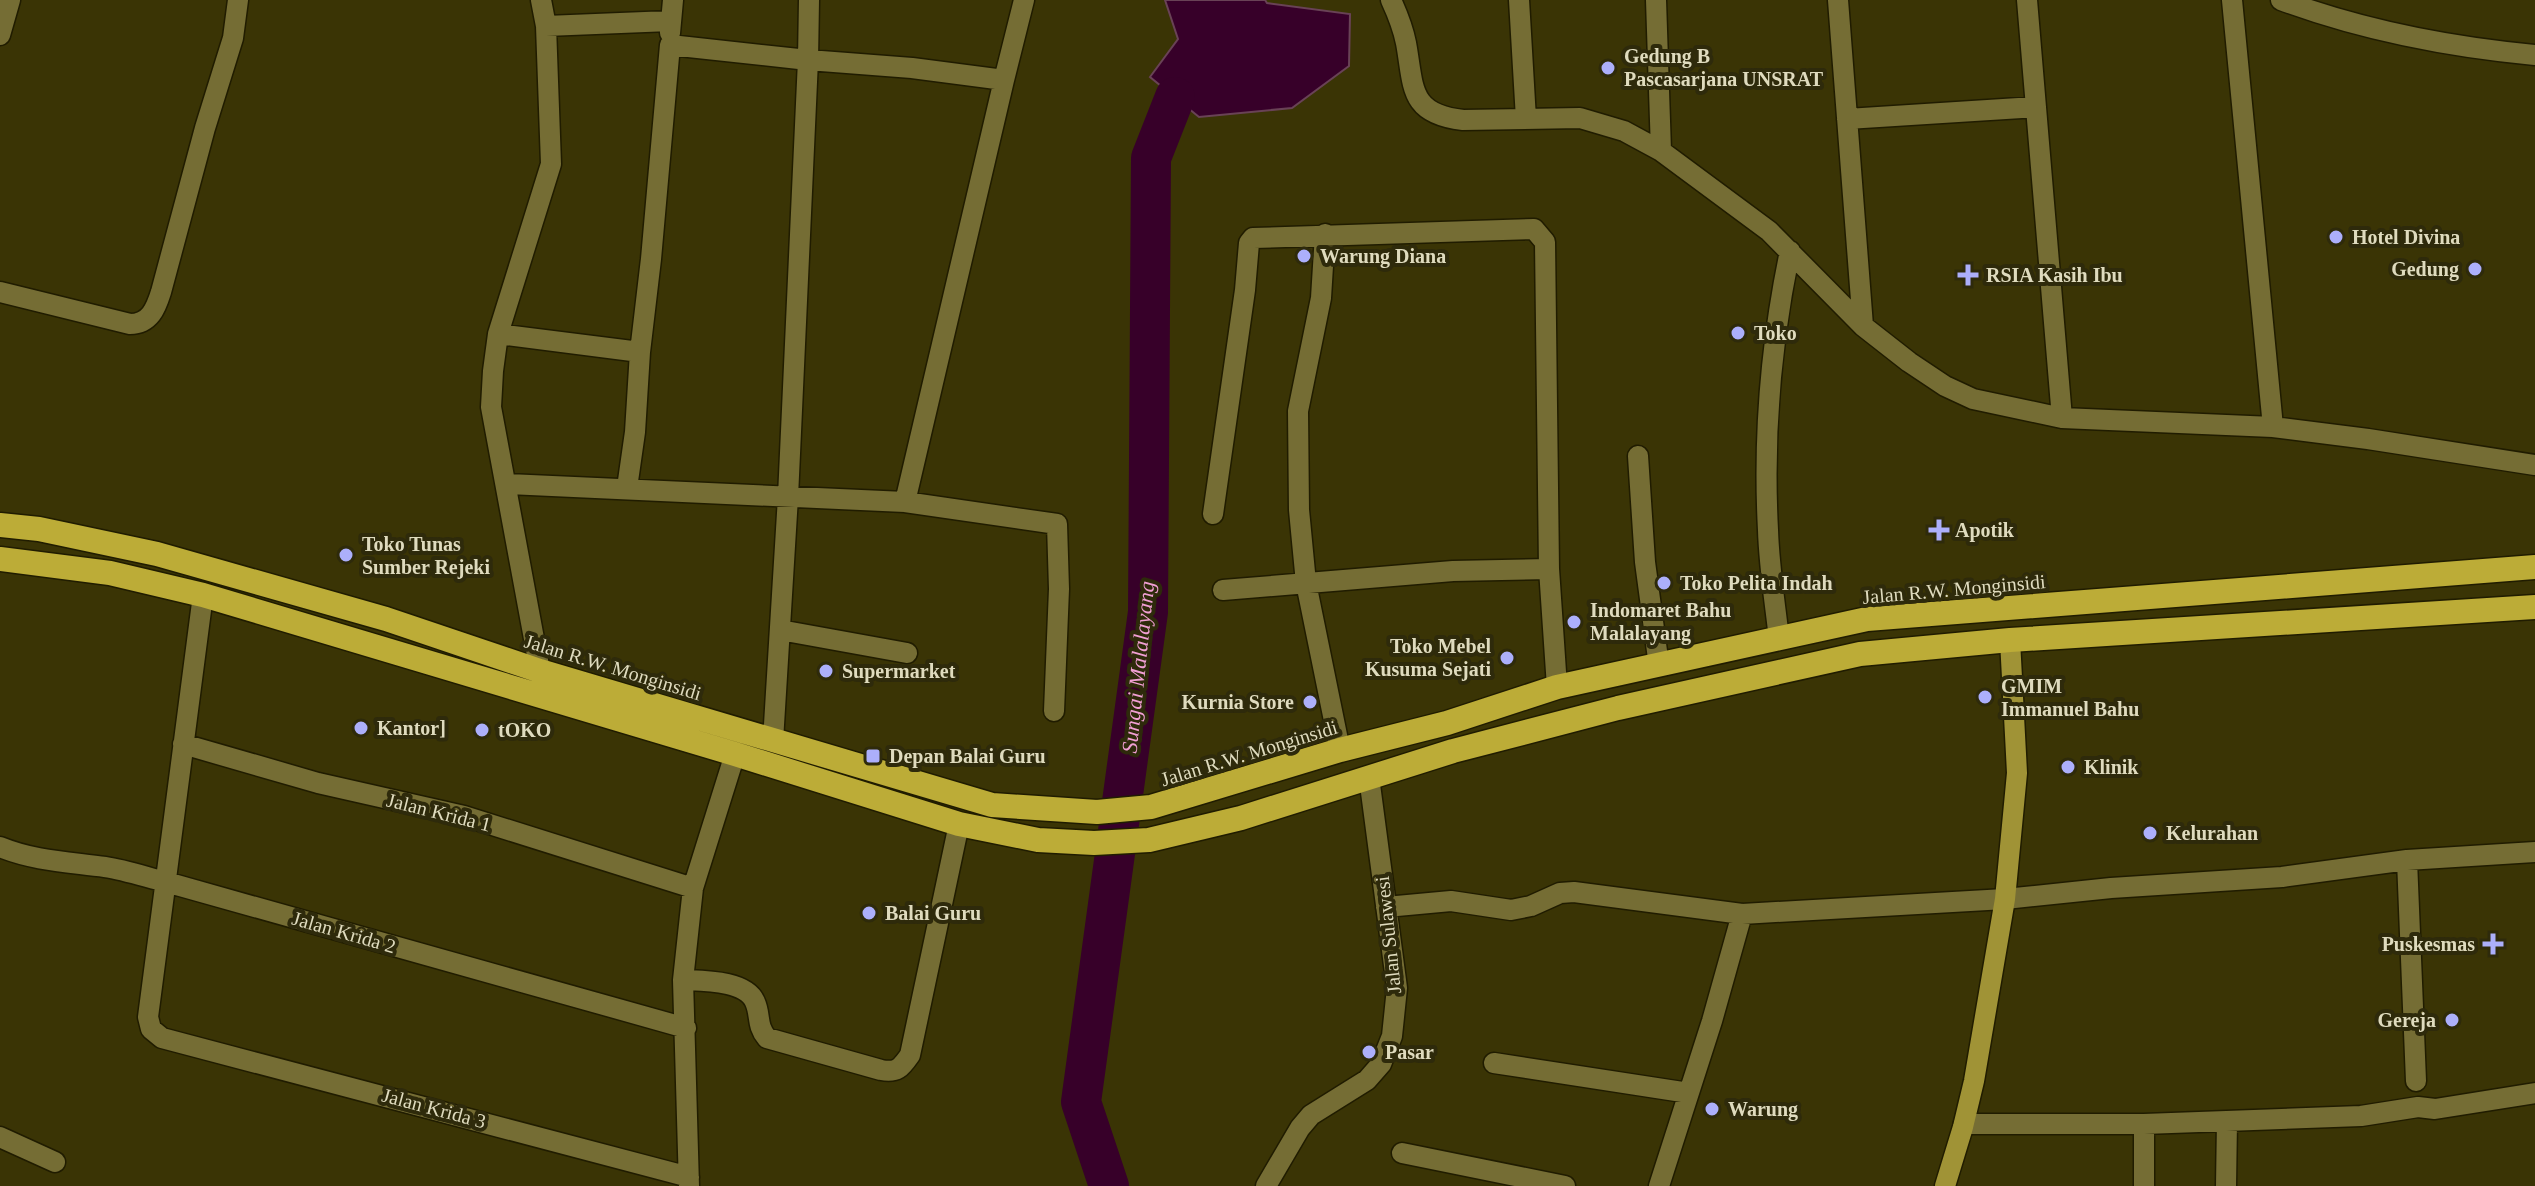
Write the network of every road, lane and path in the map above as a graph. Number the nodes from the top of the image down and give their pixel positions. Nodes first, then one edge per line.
1 (10, 0) edge
2 (238, 0) edge
3 (541, 0) edge
4 (673, 0) edge
5 (809, 0) edge
6 (1024, 0) edge
7 (1391, 0) edge
8 (1519, 0) edge
9 (1656, 0) edge
10 (1838, 0) edge
11 (2027, 0) edge
12 (2232, 0) edge
13 (2281, 0) edge
14 (670, 21) junction
15 (546, 26) junction
16 (0, 35) edge
17 (670, 45) junction
18 (2535, 55) edge
19 (808, 60) junction
20 (1004, 80) junction
21 (2036, 107) junction
22 (1526, 119) junction
23 (1847, 119) junction
24 (1661, 151) junction
25 (1325, 234) junction
26 (1790, 251) junction
27 (0, 292) edge
28 (1863, 326) junction
29 (498, 334) junction
30 (640, 352) junction
31 (2062, 418) junction
32 (2273, 427) junction
33 (1638, 456) dead end
34 (2535, 465) edge
35 (507, 484) junction
36 (627, 488) junction
37 (788, 497) junction
38 (905, 502) junction
39 (1213, 514) dead end
40 (0, 525) edge
41 (39, 529) junction
42 (0, 559) edge
43 (36, 563) junction
44 (2535, 567) edge
45 (1549, 569) junction
46 (1306, 583) junction
47 (1223, 590) dead end
48 (203, 595) junction
49 (2535, 607) edge
50 (780, 630) junction
51 (1779, 639) junction
52 (2010, 640) junction
53 (907, 653) dead end
54 (1659, 666) junction
55 (540, 671) junction
56 (1609, 676) junction
57 (1557, 687) junction
58 (1618, 708) junction
59 (1054, 711) dead end
60 (773, 741) junction
61 (183, 744) junction
62 (1340, 750) junction
63 (735, 754) junction
64 (1369, 777) junction
65 (959, 824) junction
66 (0, 847) edge
67 (2535, 852) edge
68 (2407, 860) junction
69 (166, 882) junction
70 (693, 888) junction
71 (2005, 899) junction
72 (1386, 907) junction
73 (1742, 914) junction
74 (683, 980) junction
75 (686, 1028) junction
76 (1494, 1063) dead end
77 (2416, 1081) dead end
78 (1689, 1093) junction
79 (2535, 1093) edge
80 (2227, 1121) junction
81 (1964, 1124) junction
82 (2144, 1124) junction
83 (0, 1137) edge
84 (1402, 1153) dead end
85 (55, 1162) dead end
86 (689, 1181) edge
87 (1266, 1186) edge
88 (1565, 1186) edge
89 (1659, 1186) edge
90 (1945, 1186) edge
91 (2144, 1186) edge
92 (2226, 1186) edge

1 - 16 street
2 - 27 street
3 - 15 street
4 - 14 street
5 - 19 street
6 - 20 street
7 - 22 street
8 - 22 street
9 - 24 street
10 - 23 street
11 - 21 street
12 - 32 street
13 - 18 street
14 - 15 street
14 - 17 street
15 - 29 street
17 - 19 street
17 - 30 street
19 - 20 street
19 - 37 street
20 - 38 street
21 - 23 street
21 - 31 street
22 - 24 street
23 - 28 street
24 - 26 street
25 - 39 street
25 - 45 street
25 - 46 street
26 - 28 street
26 - 51 street
28 - 31 street
29 - 30 street
29 - 35 street
30 - 36 street
31 - 32 street
32 - 34 street
33 - 54 street
35 - 36 street
35 - 55 street
36 - 37 street
37 - 38 street
37 - 50 street
38 - 59 street
40 - 41 highway, Jalan R.W. Monginsidi
41 - 43 highway
41 - 55 highway, Jalan R.W. Monginsidi
42 - 43 highway
43 - 48 highway
44 - 51 highway, Jalan R.W. Monginsidi
45 - 46 street
45 - 57 street
46 - 47 street
46 - 62 street
48 - 61 street
48 - 63 highway
49 - 52 highway
50 - 53 street
50 - 60 street
51 - 54 highway, Jalan R.W. Monginsidi
52 - 58 highway
52 - 71 main road
54 - 56 highway, Jalan R.W. Monginsidi
55 - 60 highway, Jalan R.W. Monginsidi
56 - 57 highway, Jalan R.W. Monginsidi
56 - 58 highway
57 - 62 highway, Jalan R.W. Monginsidi
58 - 64 highway
60 - 62 highway, Jalan R.W. Monginsidi
61 - 69 street
61 - 70 street, Jalan Krida 1
63 - 65 highway
63 - 70 street
64 - 65 highway
64 - 72 street, Jalan Sulawesi
65 - 74 street
66 - 69 street, Jalan Krida 2
67 - 68 street
68 - 71 street
68 - 77 street
69 - 75 street, Jalan Krida 2
69 - 86 street, Jalan Krida 3
70 - 74 street
71 - 73 street
71 - 81 main road
72 - 73 street
72 - 87 street, Jalan Sulawesi
73 - 78 street
74 - 75 street
75 - 86 street
76 - 78 street
78 - 89 street
79 - 80 street
80 - 82 street
80 - 92 street
81 - 82 street
81 - 90 main road
82 - 91 street
83 - 85 street
84 - 88 street

